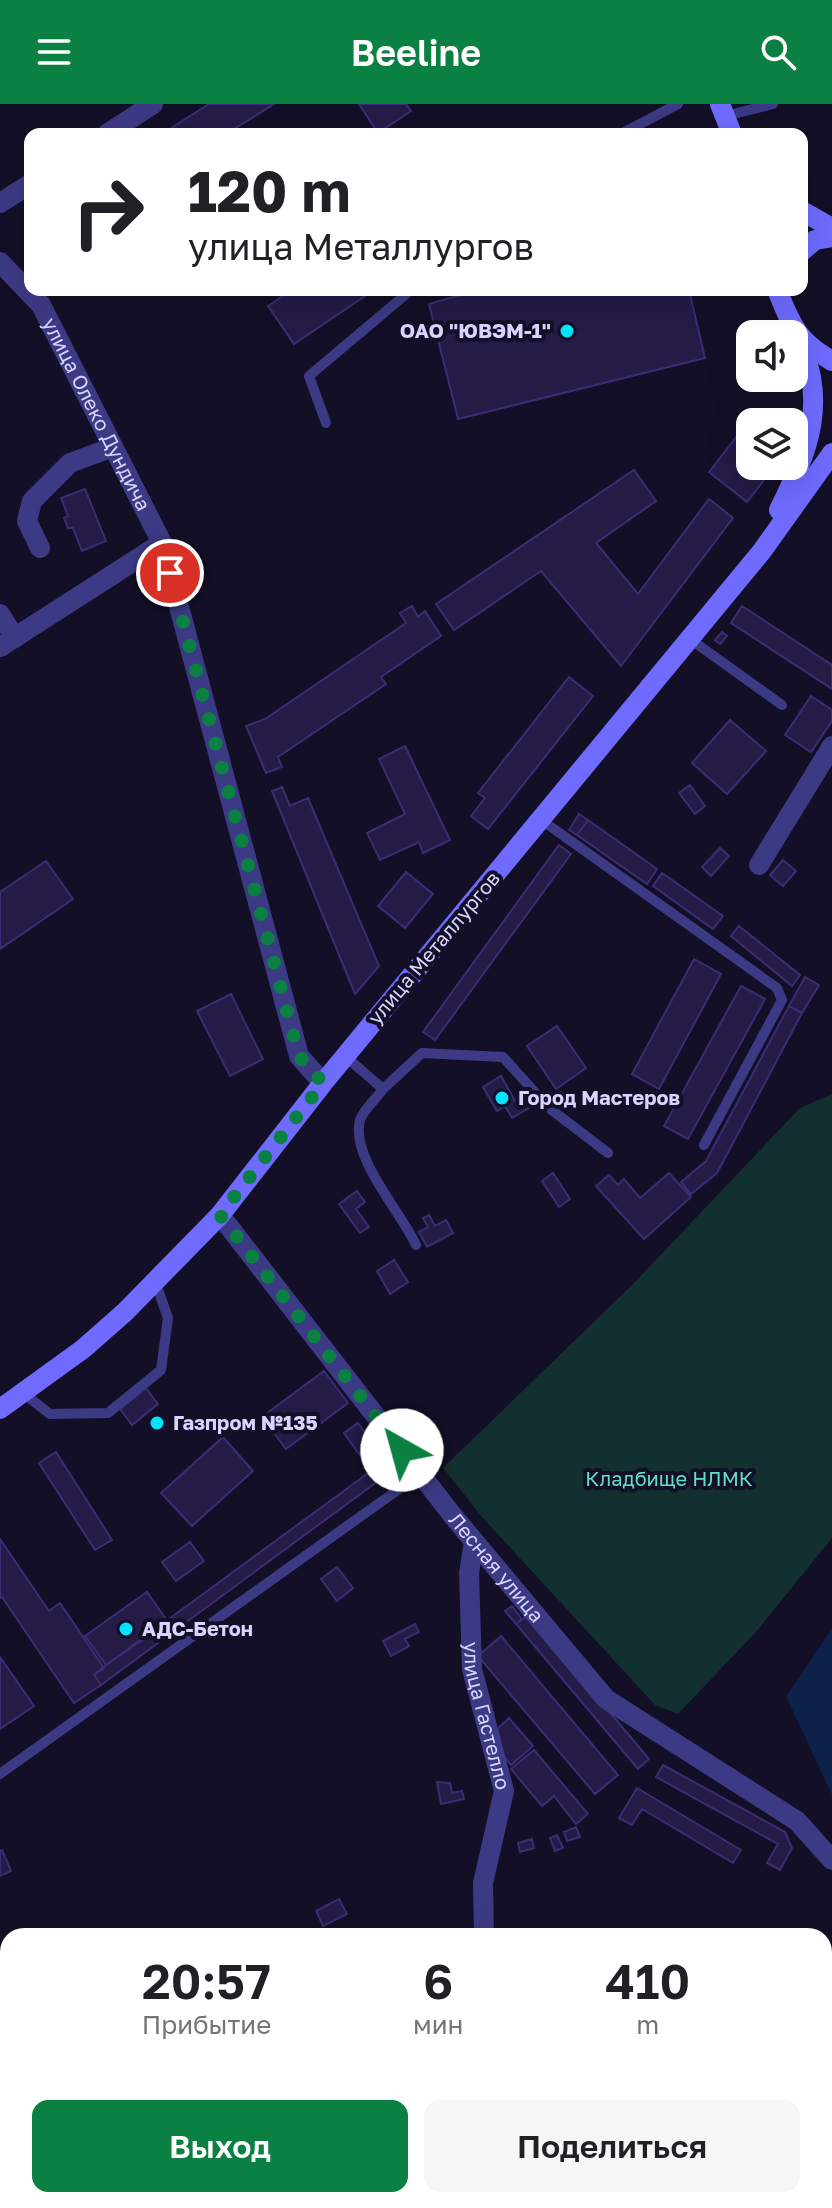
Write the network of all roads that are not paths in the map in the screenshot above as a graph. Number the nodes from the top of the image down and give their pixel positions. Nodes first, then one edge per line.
1 (153, 104) edge
2 (678, 104) edge
3 (773, 104) edge
4 (729, 124) edge
5 (116, 128) edge
6 (632, 128) edge
7 (24, 188) edge
8 (0, 203) edge
9 (808, 214) edge
10 (832, 228) edge
11 (832, 237) edge
12 (808, 246) edge
13 (0, 262) edge
14 (24, 287) edge
15 (32, 296) edge
16 (404, 296) edge
17 (780, 296) edge
18 (788, 296) edge
19 (790, 320) joint
20 (808, 342) edge
21 (832, 361) edge
22 (808, 367) edge
23 (326, 423) dead end
24 (113, 447) junction
25 (832, 453) edge
26 (162, 543) junction
27 (40, 548) dead end
28 (762, 551) junction
29 (0, 614) edge
30 (690, 639) junction
31 (8, 642) edge
32 (782, 705) dead end
33 (832, 746) edge
34 (540, 819) junction
35 (759, 865) dead end
36 (345, 1056) junction
37 (323, 1083) junction
38 (383, 1089) junction
39 (704, 1145) dead end
40 (608, 1153) dead end
41 (220, 1215) junction
42 (416, 1245) dead end
43 (155, 1281) junction
44 (23, 1393) junction
45 (0, 1409) edge
46 (420, 1474) junction
47 (474, 1542) junction
48 (0, 1774) edge
49 (832, 1860) edge
50 (484, 1928) edge

1 - 5 street
2 - 6 lane
3 - 4 lane
7 - 8 street
9 - 10 main road
11 - 12 main road
13 - 14 street, улица Олеко Дундича
15 - 24 street, улица Олеко Дундича
16 - 23 lane
17 - 19 main road
18 - 19 main road
20 - 21 main road
22 - 28 main road
24 - 26 street, улица Олеко Дундича
24 - 27 street
25 - 28 main road, улица Металлургов
26 - 31 street
26 - 37 street, улица Олеко Дундича
28 - 30 main road, улица Металлургов
29 - 31 street
30 - 32 lane
30 - 34 main road, улица Металлургов
33 - 35 street
34 - 36 main road, улица Металлургов
34 - 39 lane
36 - 37 main road, улица Металлургов
36 - 38 lane
37 - 41 main road, улица Металлургов
38 - 40 lane
38 - 42 lane
41 - 43 main road, улица Металлургов
41 - 46 street, Лесная улица
43 - 44 main road, улица Металлургов
43 - 44 lane
44 - 45 main road, улица Металлургов
46 - 47 street, Лесная улица
46 - 48 lane
47 - 49 street, Лесная улица
47 - 50 street, улица Гастелло

